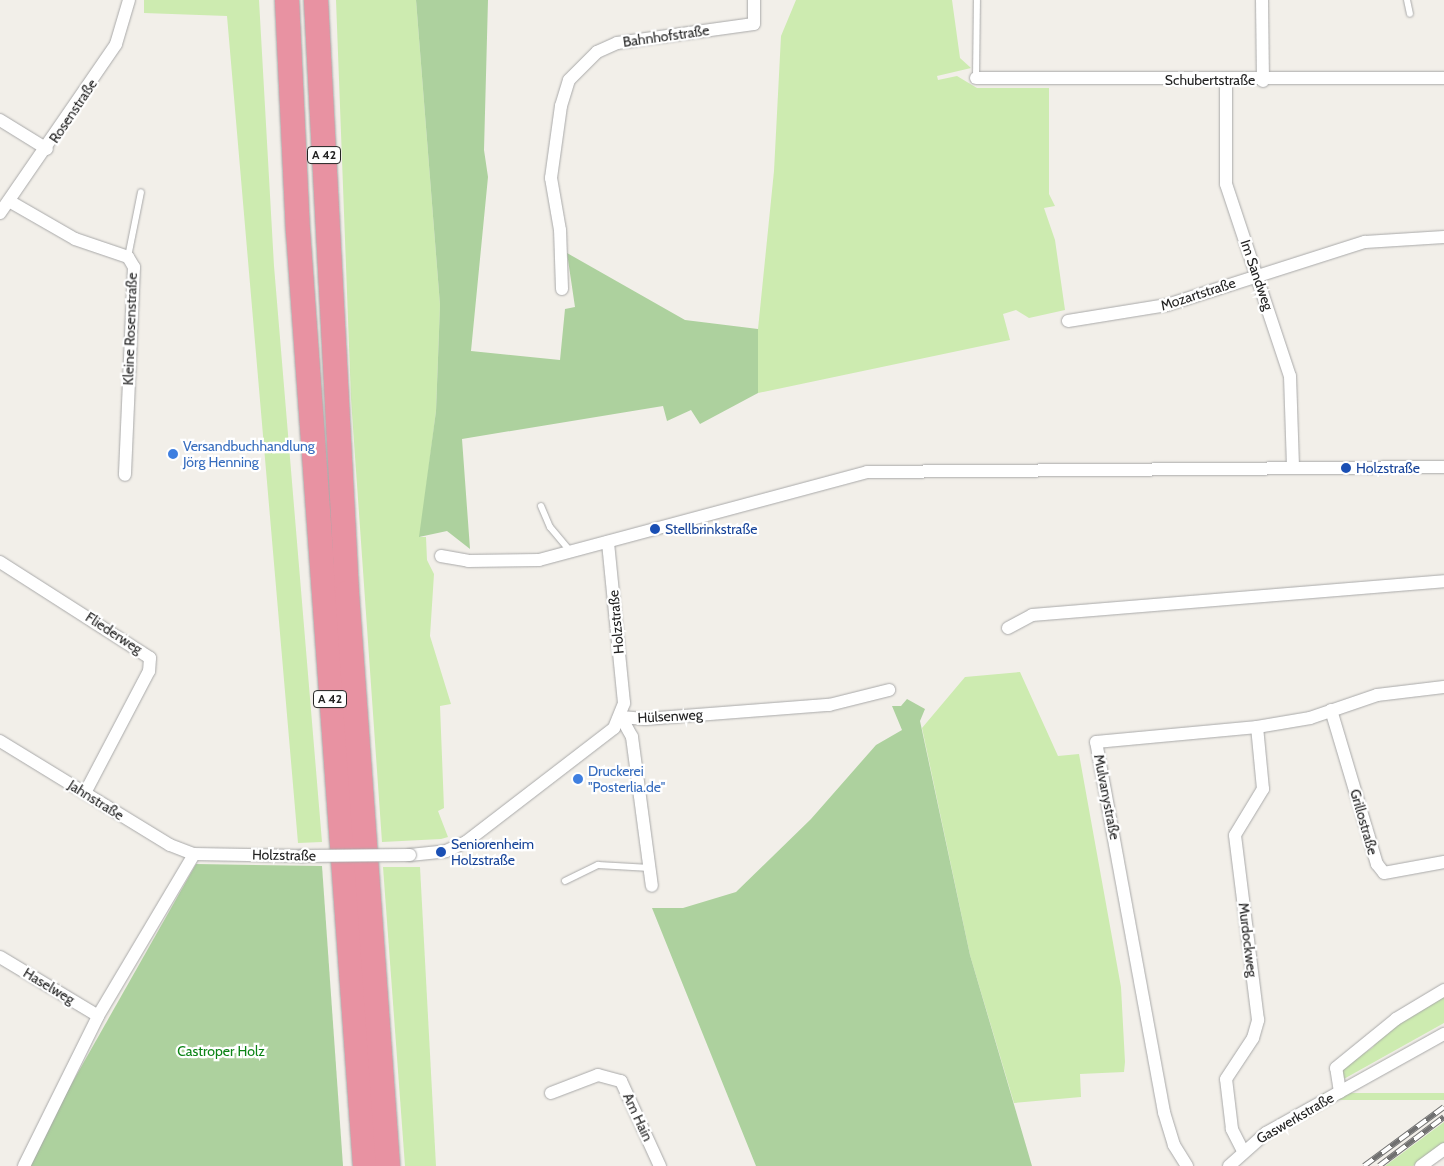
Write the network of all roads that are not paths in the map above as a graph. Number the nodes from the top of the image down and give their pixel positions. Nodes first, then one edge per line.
1 (129, 0) edge
2 (287, 0) edge
3 (316, 0) edge
4 (754, 0) edge
5 (977, 0) edge
6 (1262, 0) edge
7 (1407, 0) edge
8 (1410, 14) dead end
9 (976, 78) joint
10 (1444, 78) edge
11 (1226, 80) junction
12 (1263, 80) junction
13 (0, 120) edge
14 (47, 149) junction
15 (141, 192) dead end
16 (9, 201) junction
17 (0, 213) edge
18 (1444, 237) edge
19 (128, 257) junction
20 (1257, 274) junction
21 (562, 289) dead end
22 (1068, 321) dead end
23 (1444, 467) edge
24 (1292, 468) junction
25 (125, 475) dead end
26 (541, 506) dead end
27 (608, 542) junction
28 (570, 551) junction
29 (441, 556) dead end
30 (0, 562) edge
31 (1444, 581) edge
32 (1008, 628) dead end
33 (1444, 687) edge
34 (889, 690) dead end
35 (1331, 710) junction
36 (621, 717) junction
37 (1256, 727) junction
38 (0, 741) edge
39 (85, 793) junction
40 (194, 854) junction
41 (1444, 862) edge
42 (650, 868) junction
43 (564, 881) dead end
44 (652, 886) dead end
45 (0, 956) edge
46 (1444, 990) edge
47 (98, 1016) junction
48 (1444, 1034) edge
49 (551, 1092) dead end
50 (1340, 1092) junction
51 (1444, 1149) edge
52 (1243, 1151) junction
53 (24, 1166) edge
54 (365, 1166) edge
55 (388, 1166) edge
56 (660, 1166) edge
57 (1187, 1166) edge
58 (1229, 1166) edge
59 (1421, 1166) edge

1 - 14 street, Rosenstraße
2 - 54 highway, A 42
3 - 55 highway, A 42
4 - 21 street, Bahnhofstraße
5 - 9 lane
6 - 12 street
7 - 8 lane
9 - 11 street, Schubertstraße
10 - 12 street, Schubertstraße
11 - 12 street, Schubertstraße
11 - 20 street, Im Sandweg
13 - 14 street
14 - 16 street, Rosenstraße
15 - 19 lane
16 - 17 street, Rosenstraße
16 - 19 street, Kleine Rosenstraße
18 - 20 street, Mozartstraße
19 - 25 street, Kleine Rosenstraße
20 - 22 street, Mozartstraße
20 - 24 street, Im Sandweg
23 - 24 street
24 - 27 street
26 - 28 lane
27 - 28 street
27 - 36 street, Holzstraße
28 - 29 street
30 - 39 street, Fliederweg
31 - 32 street
33 - 35 street, Mulvanystraße
34 - 36 street, Hülsenweg
35 - 37 street, Mulvanystraße
35 - 41 street, Grillostraße
36 - 40 street, Holzstraße, bridge
36 - 42 street, Hülsenweg
37 - 52 street, Murdockweg
37 - 57 street, Mulvanystraße
38 - 39 street, Jahnstraße
39 - 40 street, Jahnstraße
40 - 47 street
42 - 43 lane
42 - 44 street, Hülsenweg
45 - 47 street, Haselweg
46 - 50 street, Gaswerkstraße
47 - 53 street
48 - 50 street, Gaswerkstraße
49 - 56 street, Am Hain
50 - 52 street, Gaswerkstraße
51 - 59 street
52 - 58 street, Gaswerkstraße

